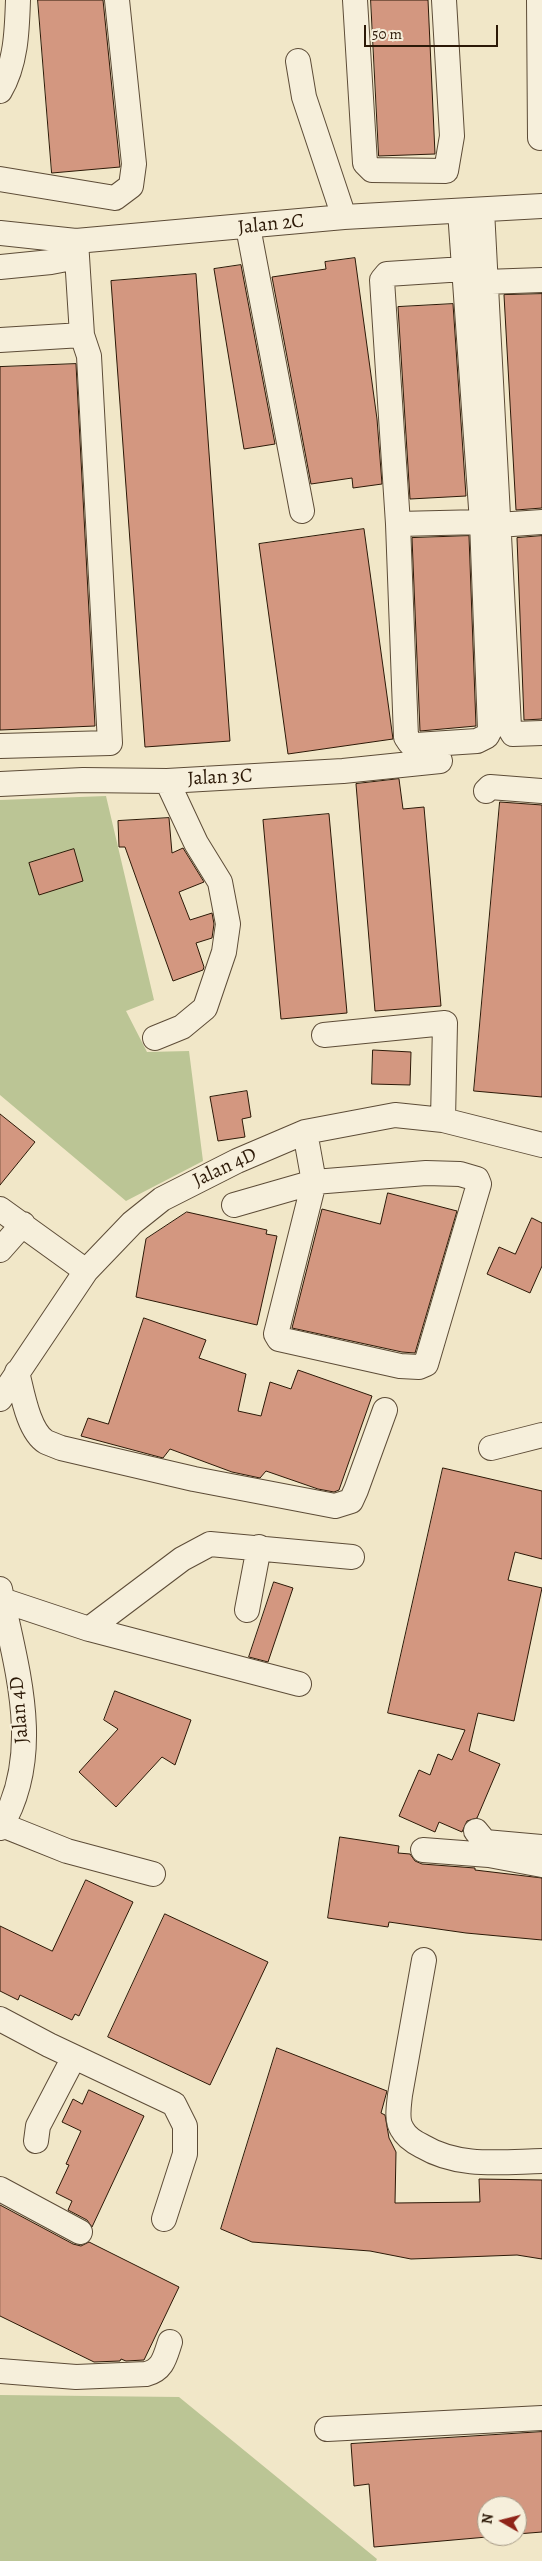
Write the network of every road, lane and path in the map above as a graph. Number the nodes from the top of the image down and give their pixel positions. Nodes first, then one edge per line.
1 (18, 0) edge
2 (117, 0) edge
3 (355, 0) edge
4 (444, 0) edge
5 (538, 0) edge
6 (298, 61) dead end
7 (0, 91) edge
8 (540, 138) dead end
9 (0, 179) edge
10 (542, 206) edge
11 (471, 211) junction
12 (344, 217) junction
13 (248, 227) junction
14 (0, 233) edge
15 (76, 249) junction
16 (0, 267) edge
17 (464, 269) junction
18 (542, 280) edge
19 (486, 282) junction
20 (82, 335) junction
21 (0, 340) edge
22 (302, 511) dead end
23 (542, 522) edge
24 (490, 523) junction
25 (398, 524) junction
26 (542, 733) edge
27 (0, 746) edge
28 (440, 762) dead end
29 (167, 781) junction
30 (0, 784) edge
31 (486, 790) dead end
32 (542, 791) edge
33 (324, 1035) dead end
34 (156, 1038) dead end
35 (443, 1120) junction
36 (306, 1132) junction
37 (542, 1145) edge
38 (314, 1182) junction
39 (234, 1205) dead end
40 (0, 1209) edge
41 (24, 1224) junction
42 (0, 1250) edge
43 (86, 1271) junction
44 (17, 1372) junction
45 (0, 1399) edge
46 (385, 1410) dead end
47 (542, 1435) edge
48 (491, 1448) dead end
49 (259, 1547) junction
50 (352, 1557) dead end
51 (1, 1594) edge
52 (247, 1610) dead end
53 (89, 1629) junction
54 (299, 1684) dead end
55 (1, 1827) edge
56 (476, 1831) dead end
57 (542, 1847) edge
58 (423, 1850) dead end
59 (542, 1865) edge
60 (153, 1874) dead end
61 (424, 1960) dead end
62 (0, 2019) edge
63 (74, 2057) junction
64 (36, 2141) dead end
65 (542, 2161) edge
66 (0, 2189) edge
67 (164, 2219) dead end
68 (80, 2232) dead end
69 (170, 2342) dead end
70 (0, 2371) edge
71 (542, 2418) edge
72 (327, 2430) dead end

1 - 7 street
2 - 9 street
3 - 4 street
5 - 8 street
6 - 12 street
10 - 11 street, Jalan 2C
11 - 12 street, Jalan 2C
11 - 17 street
11 - 19 street
12 - 13 street, Jalan 2C
13 - 15 street, Jalan 2C
13 - 22 street
14 - 15 street, Jalan 2C
15 - 16 street
15 - 20 street
17 - 24 street
17 - 25 street
18 - 19 street
19 - 24 street
20 - 21 street
20 - 27 street
23 - 24 street
24 - 25 street
24 - 25 street
24 - 26 street
28 - 29 street, Jalan 3C
29 - 30 street, Jalan 3C
29 - 34 street
31 - 32 street
33 - 35 street
35 - 36 street, Jalan 4D
35 - 37 street, Jalan 4D
36 - 38 street
36 - 43 street, Jalan 4D
38 - 38 street
38 - 39 street
40 - 41 street
41 - 42 street
41 - 43 street
43 - 44 street, Jalan 4D
44 - 45 street, Jalan 4D
44 - 46 street
47 - 48 street
49 - 50 street
49 - 52 street
49 - 53 street
51 - 53 street
51 - 55 street, Jalan 4D
53 - 54 street
55 - 60 street
56 - 57 street
58 - 59 street
61 - 65 street
62 - 63 street
63 - 64 street
63 - 67 street
66 - 68 street
69 - 70 street
71 - 72 street

